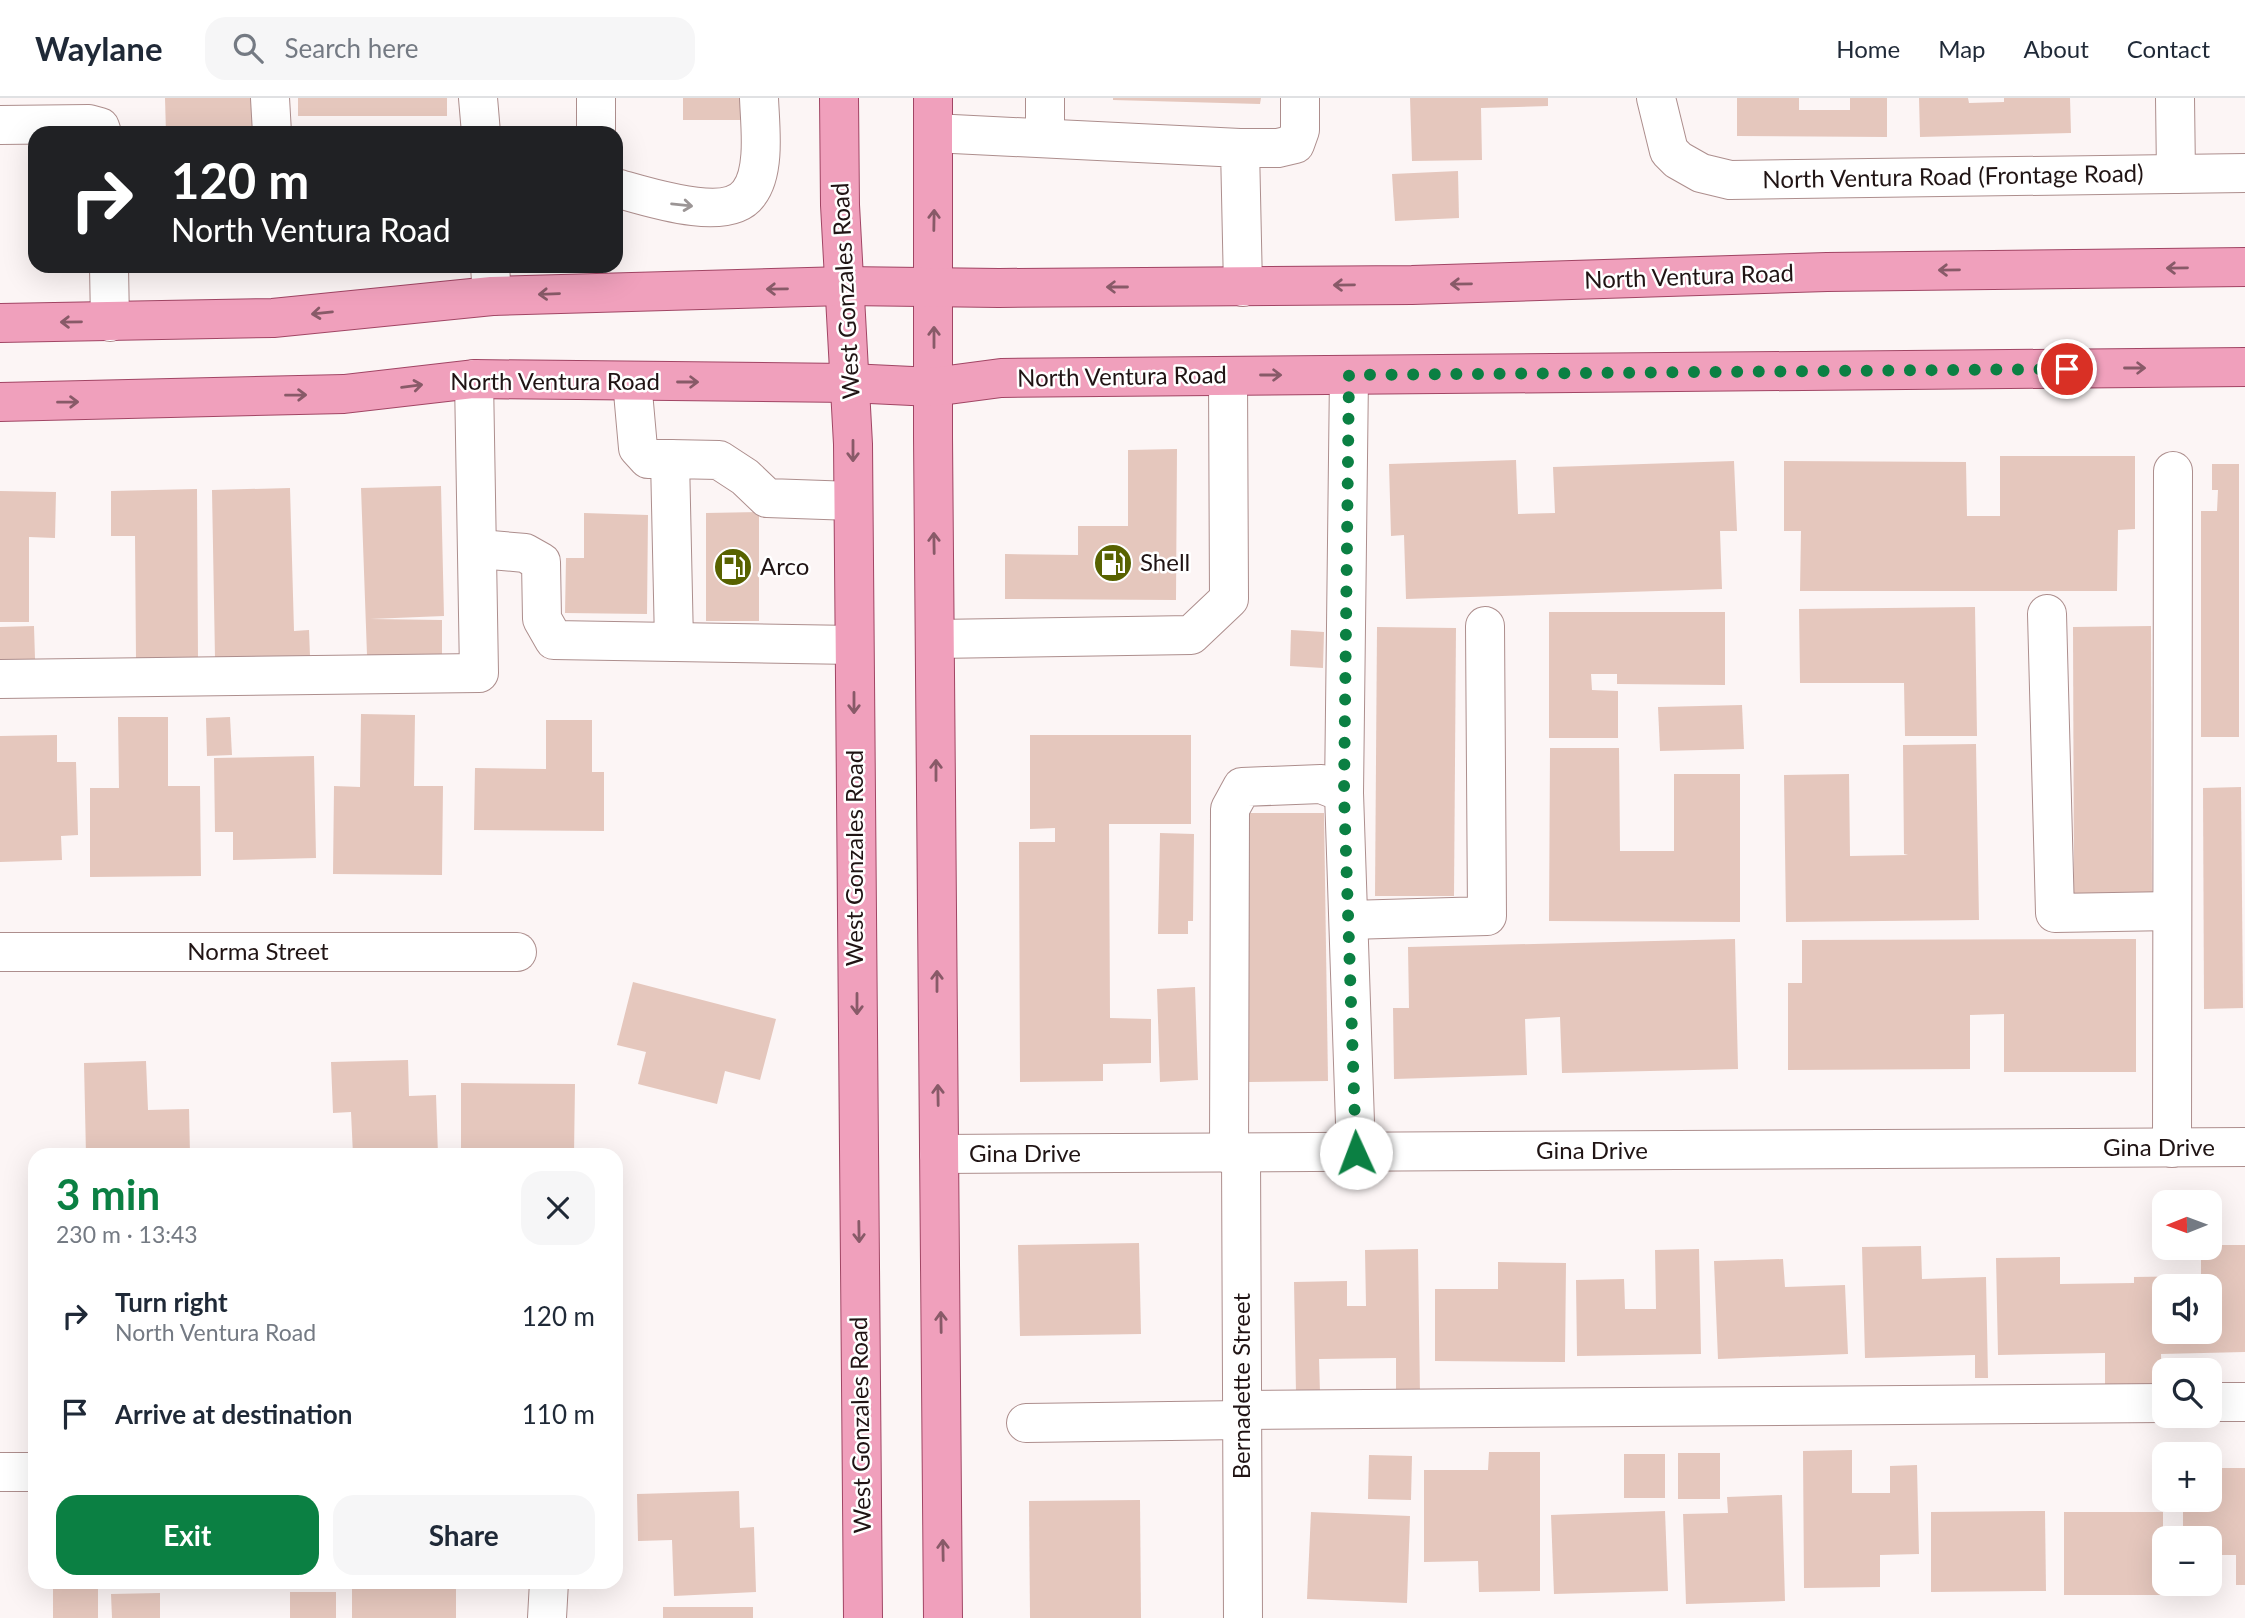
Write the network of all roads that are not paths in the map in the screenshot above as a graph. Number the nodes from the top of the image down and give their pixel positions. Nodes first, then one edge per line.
1 (270, 98) edge
2 (478, 98) edge
3 (596, 98) edge
4 (759, 98) edge
5 (839, 98) edge
6 (1045, 98) edge
7 (1300, 98) edge
8 (1656, 98) edge
9 (2175, 98) edge
10 (933, 115) edge
11 (0, 125) edge
12 (96, 126) edge
13 (272, 126) edge
14 (480, 126) edge
15 (596, 126) edge
16 (1045, 138) junction
17 (1240, 148) junction
18 (2245, 173) edge
19 (2176, 174) junction
20 (623, 189) edge
21 (2245, 267) edge
22 (109, 273) edge
23 (491, 281) edge
24 (845, 286) junction
25 (1243, 286) junction
26 (934, 288) junction
27 (110, 322) junction
28 (0, 323) edge
29 (2245, 367) edge
30 (1349, 375) junction
31 (1228, 376) junction
32 (474, 379) junction
33 (632, 381) junction
34 (849, 383) junction
35 (933, 387) junction
36 (0, 402) edge
37 (670, 459) junction
38 (2173, 471) dead end
39 (853, 501) junction
40 (479, 549) junction
41 (2047, 614) dead end
42 (1485, 626) dead end
43 (935, 639) junction
44 (674, 642) junction
45 (854, 645) junction
46 (0, 679) edge
47 (1344, 793) junction
48 (2172, 911) junction
49 (1349, 920) junction
50 (0, 952) edge
51 (517, 952) dead end
52 (2245, 1147) edge
53 (2172, 1148) junction
54 (1356, 1153) junction
55 (939, 1154) junction
56 (1235, 1154) junction
57 (2222, 1402) edge
58 (2245, 1402) edge
59 (2152, 1403) edge
60 (1242, 1415) junction
61 (1026, 1423) dead end
62 (0, 1472) edge
63 (28, 1472) edge
64 (549, 1589) edge
65 (547, 1618) edge
66 (863, 1618) edge
67 (943, 1618) edge
68 (1243, 1618) edge

1 - 13 street
2 - 14 street
3 - 15 street
20 -> 4 street
5 - 24 main road, West Gonzales Road
6 - 16 street
7 - 17 street
8 - 19 street, North Ventura Road (Frontage Road)
9 - 19 street
10 - 16 street
26 -> 10 main road
11 - 12 street
16 - 17 street
17 - 25 street
18 - 19 street, North Ventura Road (Frontage Road)
21 -> 25 main road, North Ventura Road
22 - 27 street
24 -> 23 main road, North Ventura Road
23 -> 27 main road, North Ventura Road
24 - 26 main road, North Ventura Road
24 - 34 main road, West Gonzales Road
25 -> 26 main road, North Ventura Road
35 -> 26 main road
27 -> 28 main road, North Ventura Road
30 -> 29 main road, North Ventura Road
31 -> 30 main road, North Ventura Road
30 - 47 street
31 - 35 main road, North Ventura Road
31 - 43 street
32 - 33 main road, North Ventura Road
36 -> 32 main road, North Ventura Road
32 - 40 street
33 -> 34 main road, North Ventura Road
33 - 37 street
34 - 35 main road, North Ventura Road
34 -> 39 main road, West Gonzales Road
43 -> 35 main road
37 - 39 street
37 - 44 street
38 - 48 street
39 - 45 main road, West Gonzales Road
40 - 44 street
40 - 46 street
41 - 48 street
42 - 49 street
55 -> 43 main road
44 - 45 street
45 -> 66 main road, West Gonzales Road
47 - 49 street
47 - 56 street, Bernadette Street
48 - 53 street
49 - 54 street
50 - 51 street, Norma Street
52 - 53 street, Gina Drive
53 - 54 street, Gina Drive
54 - 56 street, Gina Drive
55 - 56 street, Gina Drive
67 -> 55 main road
56 - 60 street, Bernadette Street
57 - 58 street
59 - 60 street
60 - 61 street
60 - 68 street, Bernadette Street
62 - 63 street
64 - 65 street

